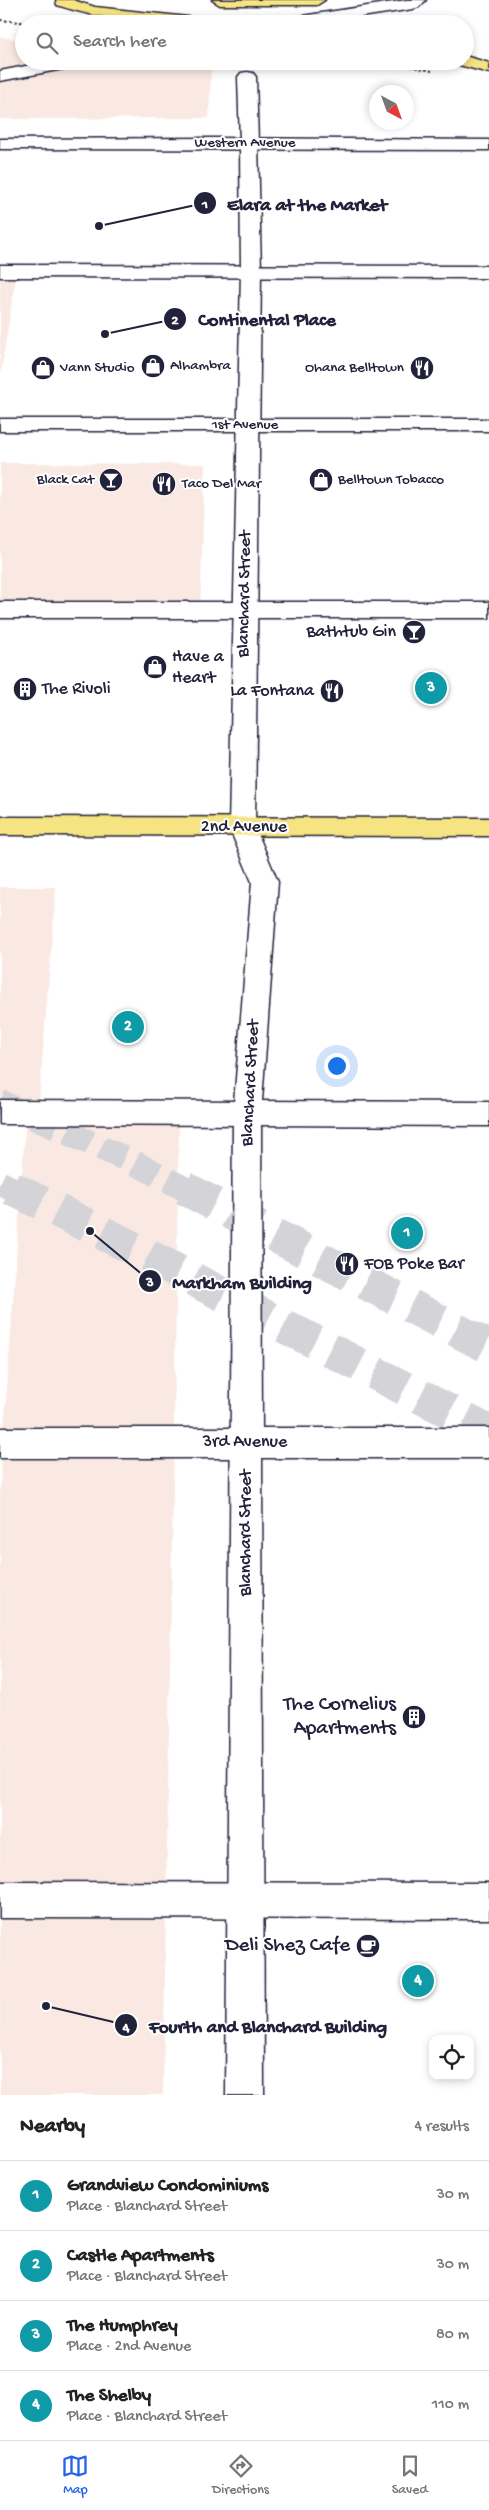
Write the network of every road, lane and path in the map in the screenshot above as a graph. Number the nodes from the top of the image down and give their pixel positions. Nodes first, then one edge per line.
1 (220, 0) edge
2 (316, 0) edge
3 (418, 0) edge
4 (62, 1) edge
5 (251, 1) edge
6 (122, 15) edge
7 (341, 15) edge
8 (0, 20) edge
9 (15, 22) edge
10 (474, 64) edge
11 (489, 68) edge
12 (32, 70) edge
13 (0, 76) edge
14 (247, 77) dead end
15 (249, 143) junction
16 (0, 144) edge
17 (489, 145) edge
18 (0, 271) edge
19 (251, 271) junction
20 (489, 272) edge
21 (0, 425) edge
22 (248, 425) junction
23 (489, 425) edge
24 (0, 610) edge
25 (489, 610) edge
26 (244, 611) junction
27 (0, 826) edge
28 (489, 827) edge
29 (242, 828) junction
30 (0, 1112) edge
31 (489, 1114) edge
32 (247, 1115) junction
33 (246, 1442) junction
34 (0, 1443) edge
35 (489, 1443) edge
36 (0, 1900) edge
37 (247, 1900) junction
38 (489, 1901) edge
39 (245, 2095) edge

1 - 5 main road
2 - 5 main road
3 - 7 street
4 - 6 main road
8 - 9 path
10 - 11 main road
12 - 13 street
14 - 15 street, Blanchard Street
15 - 16 street, Western Avenue
15 - 17 street, Western Avenue
15 - 19 street, Blanchard Street
18 - 19 street
19 - 20 street
19 - 22 street, Blanchard Street
21 - 22 street, 1st Avenue
22 - 23 street, 1st Avenue
22 - 26 street, Blanchard Street
24 - 26 street
25 - 26 street
26 - 29 street, Blanchard Street
27 - 29 main road, 2nd Avenue
28 - 29 main road, 2nd Avenue
29 - 32 street, Blanchard Street
30 - 32 street
31 - 32 street
32 - 33 street, Blanchard Street
33 - 34 street, 3rd Avenue
33 - 35 street, 3rd Avenue
33 - 37 street, Blanchard Street
36 - 37 street
37 - 38 street
37 - 39 street, Blanchard Street

